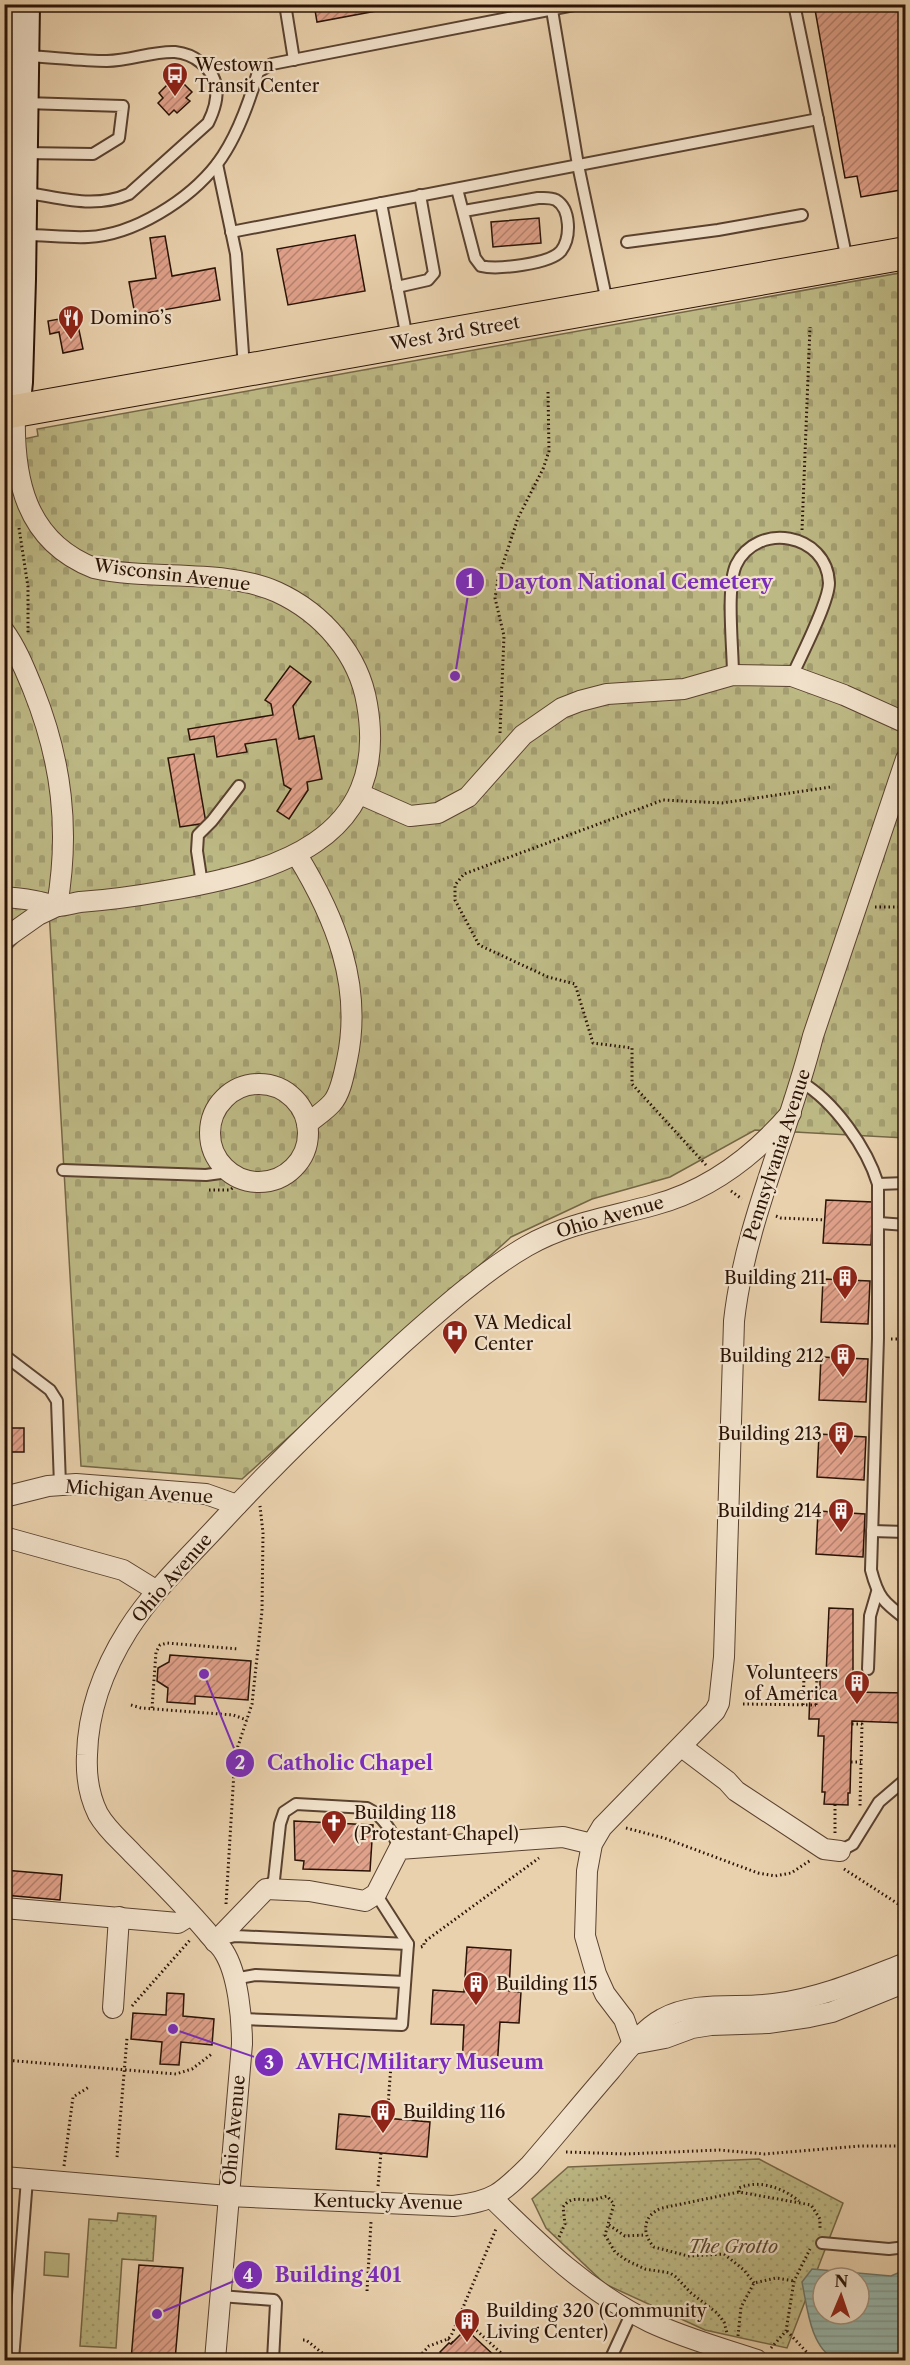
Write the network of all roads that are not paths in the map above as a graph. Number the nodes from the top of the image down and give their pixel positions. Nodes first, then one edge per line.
1 (285, 4) edge
2 (580, 4) edge
3 (794, 4) edge
4 (551, 7) edge
5 (18, 10) edge
6 (24, 56) junction
7 (294, 60) junction
8 (24, 103) junction
9 (818, 119) junction
10 (23, 153) junction
11 (217, 164) junction
12 (578, 165) junction
13 (457, 189) junction
14 (22, 192) junction
15 (420, 195) junction
16 (381, 203) junction
17 (464, 211) junction
18 (802, 216) dead end
19 (231, 232) junction
20 (22, 234) junction
21 (627, 242) dead end
22 (906, 253) edge
23 (848, 263) junction
24 (13, 275) edge
25 (397, 287) junction
26 (608, 306) junction
27 (408, 341) junction
28 (244, 371) junction
29 (10, 412) edge
30 (4, 632) edge
31 (733, 675) junction
32 (792, 676) junction
33 (906, 723) edge
34 (906, 759) edge
35 (239, 786) dead end
36 (360, 794) junction
37 (297, 855) junction
38 (202, 884) junction
39 (4, 897) edge
40 (57, 906) junction
41 (4, 939) edge
42 (801, 1082) junction
43 (791, 1113) junction
44 (307, 1124) junction
45 (63, 1170) dead end
46 (228, 1172) junction
47 (906, 1183) edge
48 (878, 1184) junction
49 (879, 1223) junction
50 (906, 1225) edge
51 (4, 1355) edge
52 (60, 1485) junction
53 (4, 1497) edge
54 (237, 1505) junction
55 (872, 1531) junction
56 (906, 1532) edge
57 (4, 1537) edge
58 (157, 1591) junction
59 (877, 1592) junction
60 (906, 1619) edge
61 (868, 1669) dead end
62 (682, 1747) junction
63 (906, 1779) edge
64 (592, 1844) junction
65 (399, 1849) junction
66 (837, 1851) joint
67 (266, 1889) junction
68 (376, 1894) junction
69 (4, 1908) edge
70 (191, 1914) junction
71 (119, 1917) junction
72 (215, 1942) junction
73 (408, 1944) junction
74 (906, 1963) edge
75 (234, 1979) junction
76 (405, 1982) junction
77 (906, 1982) edge
78 (121, 2009) road end
79 (240, 2019) junction
80 (633, 2044) junction
81 (4, 2177) edge
82 (27, 2179) junction
83 (228, 2196) junction
84 (492, 2198) junction
85 (818, 2239) road end
86 (906, 2247) edge
87 (220, 2296) junction
88 (632, 2312) junction
89 (764, 2355) edge
90 (13, 2361) edge
91 (215, 2361) edge
92 (273, 2361) edge
93 (610, 2361) edge

1 - 7 lane
2 - 4 lane
3 - 9 lane
4 - 7 lane
4 - 12 lane
5 - 6 street
6 - 8 street
6 - 14 lane
7 - 11 lane
8 - 10 street
8 - 10 lane
9 - 12 lane
9 - 23 lane
10 - 14 street
11 - 19 lane
11 - 20 lane
12 - 13 lane
12 - 26 lane
13 - 15 lane
13 - 17 lane
14 - 20 street
15 - 16 lane
15 - 25 lane
16 - 19 lane
16 - 25 lane
17 - 17 lane
18 - 21 lane
19 - 28 lane
20 - 24 street
22 - 23 main road, West 3rd Street
23 - 26 main road, West 3rd Street
24 - 29 street
25 - 27 lane
26 - 27 main road, West 3rd Street
27 - 28 main road, West 3rd Street
28 - 29 main road, West 3rd Street
29 - 36 street, Wisconsin Avenue
30 - 40 street
31 - 32 street
31 - 32 lane
31 - 36 street
32 - 33 street
34 - 42 street, Pennsylvania Avenue
35 - 38 lane
36 - 37 street, Wisconsin Avenue
37 - 38 street, Wisconsin Avenue
37 - 44 street
38 - 40 street, Wisconsin Avenue
39 - 40 street, Wisconsin Avenue
40 - 41 street
42 - 43 street, Pennsylvania Avenue
42 - 48 lane
43 - 54 street, Ohio Avenue
43 - 62 street, Pennsylvania Avenue
44 - 46 street
44 - 46 street
45 - 46 lane
47 - 48 lane
48 - 49 lane
49 - 50 lane
49 - 55 lane
51 - 52 lane
52 - 53 street, Michigan Avenue
52 - 54 street, Michigan Avenue
54 - 58 street, Ohio Avenue
55 - 56 lane
55 - 59 lane
57 - 58 street
58 - 70 street, Ohio Avenue
59 - 60 lane
59 - 61 lane
62 - 64 street, Pennsylvania Avenue
62 - 66 street
63 - 66 lane
64 - 65 street
64 - 80 street, Pennsylvania Avenue
65 - 67 lane
65 - 68 street
67 - 68 street
67 - 72 street
68 - 73 lane
69 - 71 street
70 - 71 street
70 - 72 street, Ohio Avenue
71 - 78 street
72 - 73 lane
72 - 75 street, Ohio Avenue
73 - 76 lane
74 - 80 street
75 - 76 lane
75 - 79 street, Ohio Avenue
76 - 79 lane
77 - 80 street
79 - 83 street, Ohio Avenue
80 - 84 street
81 - 82 street, Kentucky Avenue
82 - 83 street, Kentucky Avenue
82 - 90 lane
83 - 84 street, Kentucky Avenue
83 - 87 street, Ohio Avenue
84 - 88 street
85 - 86 lane
87 - 91 street, Ohio Avenue
87 - 92 lane
88 - 89 street
88 - 93 lane

